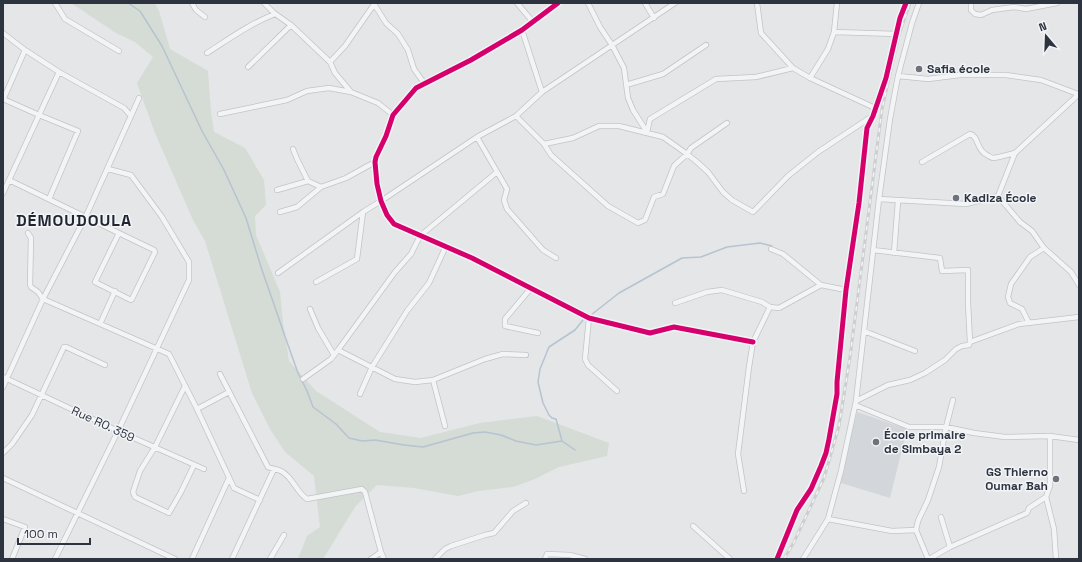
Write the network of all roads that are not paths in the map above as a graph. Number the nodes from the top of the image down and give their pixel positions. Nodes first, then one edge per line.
1 (55, 3) edge
2 (192, 3) edge
3 (264, 3) edge
4 (517, 3) edge
5 (558, 3) edge
6 (588, 3) edge
7 (646, 3) edge
8 (675, 3) edge
9 (757, 3) edge
10 (837, 3) edge
11 (906, 3) edge
12 (919, 3) edge
13 (971, 3) edge
14 (1057, 3) edge
15 (375, 4) edge
16 (275, 14) junction
17 (205, 17) dead end
18 (654, 18) junction
19 (533, 22) junction
20 (291, 25) junction
21 (522, 30) junction
22 (834, 32) junction
23 (3, 33) edge
24 (896, 34) junction
25 (612, 45) junction
26 (706, 45) dead end
27 (25, 50) junction
28 (120, 51) dead end
29 (207, 53) dead end
30 (330, 62) junction
31 (248, 67) dead end
32 (793, 68) junction
33 (59, 72) junction
34 (898, 76) junction
35 (810, 78) junction
36 (424, 83) junction
37 (626, 85) junction
38 (351, 92) junction
39 (542, 92) junction
40 (1079, 94) edge
41 (139, 98) dead end
42 (3, 99) edge
43 (875, 108) junction
44 (220, 114) dead end
45 (39, 115) junction
46 (393, 115) junction
47 (131, 116) junction
48 (516, 116) junction
49 (873, 116) junction
50 (727, 123) dead end
51 (647, 132) junction
52 (477, 137) junction
53 (544, 144) junction
54 (293, 149) dead end
55 (1015, 153) junction
56 (687, 154) junction
57 (375, 162) junction
58 (922, 162) dead end
59 (108, 169) junction
60 (497, 172) junction
61 (9, 180) junction
62 (308, 181) junction
63 (321, 187) junction
64 (277, 190) dead end
65 (3, 193) edge
66 (998, 196) junction
67 (49, 199) junction
68 (879, 199) junction
69 (381, 201) junction
70 (898, 201) junction
71 (280, 212) dead end
72 (363, 212) junction
73 (86, 216) junction
74 (28, 233) dead end
75 (118, 233) junction
76 (420, 236) junction
77 (446, 246) junction
78 (771, 248) dead end
79 (1044, 248) junction
80 (873, 250) junction
81 (894, 253) junction
82 (556, 258) dead end
83 (278, 273) dead end
84 (316, 282) dead end
85 (821, 285) junction
86 (1079, 285) edge
87 (531, 288) junction
88 (846, 290) junction
89 (115, 291) junction
90 (43, 298) junction
91 (675, 303) dead end
92 (770, 307) junction
93 (310, 310) dead end
94 (1079, 317) edge
95 (589, 318) junction
96 (1029, 323) junction
97 (100, 324) junction
98 (864, 331) junction
99 (538, 333) dead end
100 (753, 342) junction
101 (970, 342) junction
102 (157, 349) junction
103 (338, 350) junction
104 (915, 351) dead end
105 (334, 355) junction
106 (526, 355) dead end
107 (105, 365) dead end
108 (372, 367) junction
109 (220, 374) dead end
110 (5, 378) edge
111 (303, 379) dead end
112 (433, 380) junction
113 (185, 386) junction
114 (3, 387) edge
115 (617, 390) dead end
116 (229, 392) junction
117 (360, 394) dead end
118 (42, 395) junction
119 (953, 400) dead end
120 (855, 403) junction
121 (197, 409) junction
122 (445, 426) dead end
123 (946, 427) junction
124 (118, 431) junction
125 (1050, 436) junction
126 (1079, 440) edge
127 (155, 448) junction
128 (3, 453) edge
129 (194, 465) junction
130 (204, 469) dead end
131 (274, 469) junction
132 (3, 478) edge
133 (229, 478) junction
134 (744, 491) dead end
135 (1046, 497) junction
136 (260, 500) junction
137 (526, 503) dead end
138 (78, 513) junction
139 (941, 517) dead end
140 (3, 518) edge
141 (828, 519) junction
142 (693, 526) dead end
143 (916, 530) junction
144 (284, 535) dead end
145 (950, 547) junction
146 (381, 552) junction
147 (12, 559) edge
148 (55, 559) edge
149 (175, 559) edge
150 (192, 559) edge
151 (232, 559) edge
152 (270, 559) edge
153 (371, 559) edge
154 (384, 559) edge
155 (435, 559) edge
156 (545, 559) edge
157 (585, 559) edge
158 (730, 559) edge
159 (777, 559) edge
160 (803, 559) edge
161 (929, 559) edge
162 (1056, 559) edge

1 - 28 street
2 - 17 street
3 - 16 street
4 - 19 street
5 - 19 street
6 - 25 street
7 - 18 street
8 - 18 street
9 - 32 street
10 - 22 street
11 - 24 street
12 - 34 street
13 - 14 street
15 - 30 street
15 - 36 street
16 - 20 street
16 - 29 street
18 - 25 street
19 - 21 street
20 - 30 street
20 - 31 street
21 - 36 street
21 - 39 street
22 - 24 street
22 - 35 street
23 - 27 street
24 - 43 street
25 - 37 street
25 - 39 street
26 - 37 street
27 - 33 street
27 - 42 street
30 - 38 street
32 - 35 street
32 - 51 street
33 - 45 street
33 - 47 street
34 - 40 street
34 - 68 street
35 - 43 street
36 - 46 street
37 - 51 street
38 - 44 street
38 - 46 street
39 - 48 street
40 - 55 street
41 - 47 street
42 - 45 street
43 - 49 street
45 - 61 street
45 - 67 street
46 - 57 street
47 - 59 street
48 - 52 street
48 - 53 street
49 - 56 street
49 - 88 street
50 - 56 street
51 - 53 street
51 - 56 street
52 - 60 street
52 - 69 street
53 - 56 street
54 - 62 street
55 - 58 street
55 - 66 street
57 - 63 street
57 - 69 street
59 - 73 street
59 - 102 street
60 - 76 street
60 - 82 street
61 - 65 street
61 - 67 street
62 - 63 street
62 - 64 street
63 - 71 street
66 - 70 street
66 - 79 street
67 - 73 street
68 - 70 street
68 - 80 street
69 - 72 street
69 - 76 street
70 - 81 street
72 - 83 street
72 - 84 street
73 - 75 street
73 - 90 street
74 - 90 street
75 - 89 street
75 - 89 street
76 - 77 street
76 - 103 street
77 - 87 street
77 - 108 street
78 - 85 street
79 - 86 street
79 - 96 street
80 - 81 street
80 - 98 street
81 - 101 street
85 - 88 street
85 - 92 street
87 - 95 street
87 - 99 street
88 - 159 street
89 - 97 street
90 - 97 street
90 - 110 street
91 - 92 street
92 - 100 street
93 - 105 street
94 - 96 street
95 - 100 street
95 - 115 street
96 - 101 street
97 - 102 street
98 - 104 street
98 - 120 street
100 - 134 street
101 - 120 street
102 - 113 street
102 - 124 street
103 - 105 street
103 - 108 street
105 - 111 street
106 - 112 street
107 - 118 street
108 - 112 street
108 - 117 street
109 - 116 street
110 - 114 street
110 - 118 street, Rue RO. 359
112 - 122 street
113 - 121 street
113 - 127 street
116 - 121 street
116 - 131 street
118 - 124 street, Rue RO. 359
118 - 128 street
119 - 123 street
120 - 123 street
120 - 141 street
121 - 133 street
123 - 125 street
123 - 143 street
124 - 127 street, Rue RO. 359
124 - 138 street
125 - 126 street
125 - 135 street
127 - 129 street, Rue RO. 359
127 - 129 street
129 - 130 street, Rue RO. 359
131 - 136 street
131 - 146 street
132 - 138 street
133 - 136 street
133 - 150 street
135 - 145 street
135 - 162 street
136 - 151 street
137 - 155 street
138 - 148 street
138 - 149 street
139 - 145 street
140 - 147 street
141 - 143 street
141 - 160 street
142 - 158 street
143 - 161 street
144 - 152 street
145 - 161 street
146 - 153 street
146 - 154 street
156 - 157 street

